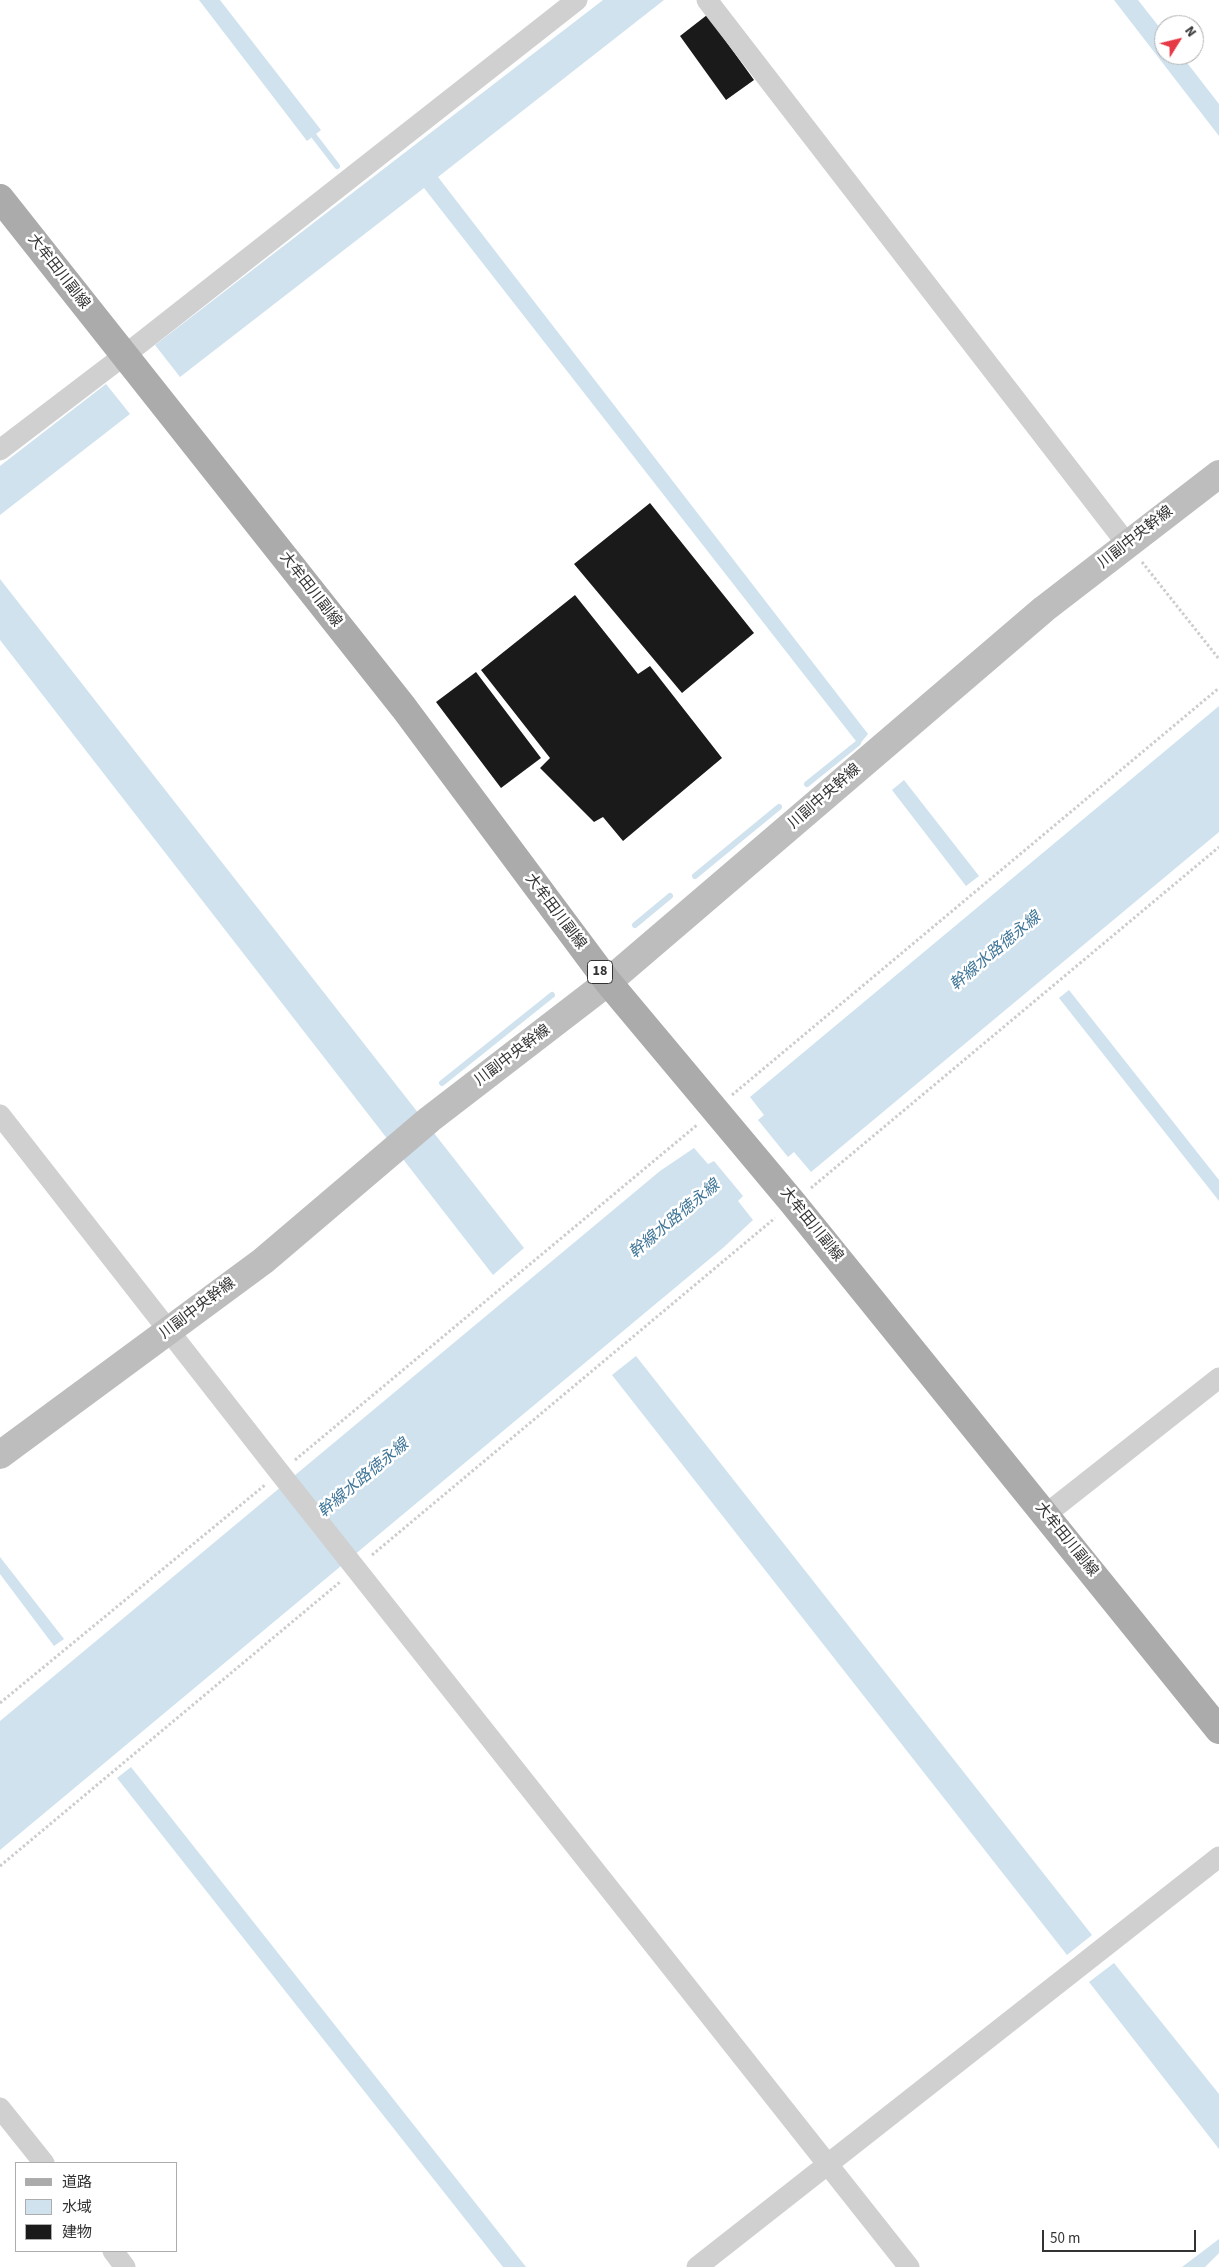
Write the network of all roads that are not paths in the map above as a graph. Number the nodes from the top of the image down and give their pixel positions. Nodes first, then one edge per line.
1 (577, 0) edge
2 (707, 0) edge
3 (0, 198) edge
4 (124, 355) junction
5 (0, 450) edge
6 (1219, 474) edge
7 (1127, 544) junction
8 (608, 982) junction
9 (0, 1115) edge
10 (168, 1331) junction
11 (1219, 1378) edge
12 (0, 1456) edge
13 (1045, 1515) junction
14 (1219, 1730) edge
15 (1219, 1857) edge
16 (0, 2108) edge
17 (43, 2162) edge
18 (827, 2165) junction
19 (113, 2252) edge
20 (125, 2267) edge
21 (697, 2267) edge
22 (909, 2267) edge

1 - 4 street
2 - 7 street
3 - 4 main road, 大牟田川副線 / 18
4 - 5 street
4 - 8 main road, 大牟田川副線 / 18
6 - 7 street, 川副中央幹線
7 - 8 street, 川副中央幹線
8 - 10 street, 川副中央幹線
8 - 13 main road, 大牟田川副線 / 18
9 - 10 street
10 - 12 street, 川副中央幹線
10 - 18 street
11 - 13 street
13 - 14 main road, 大牟田川副線 / 18
15 - 18 street
16 - 17 street
18 - 21 street
18 - 22 street
19 - 20 street

